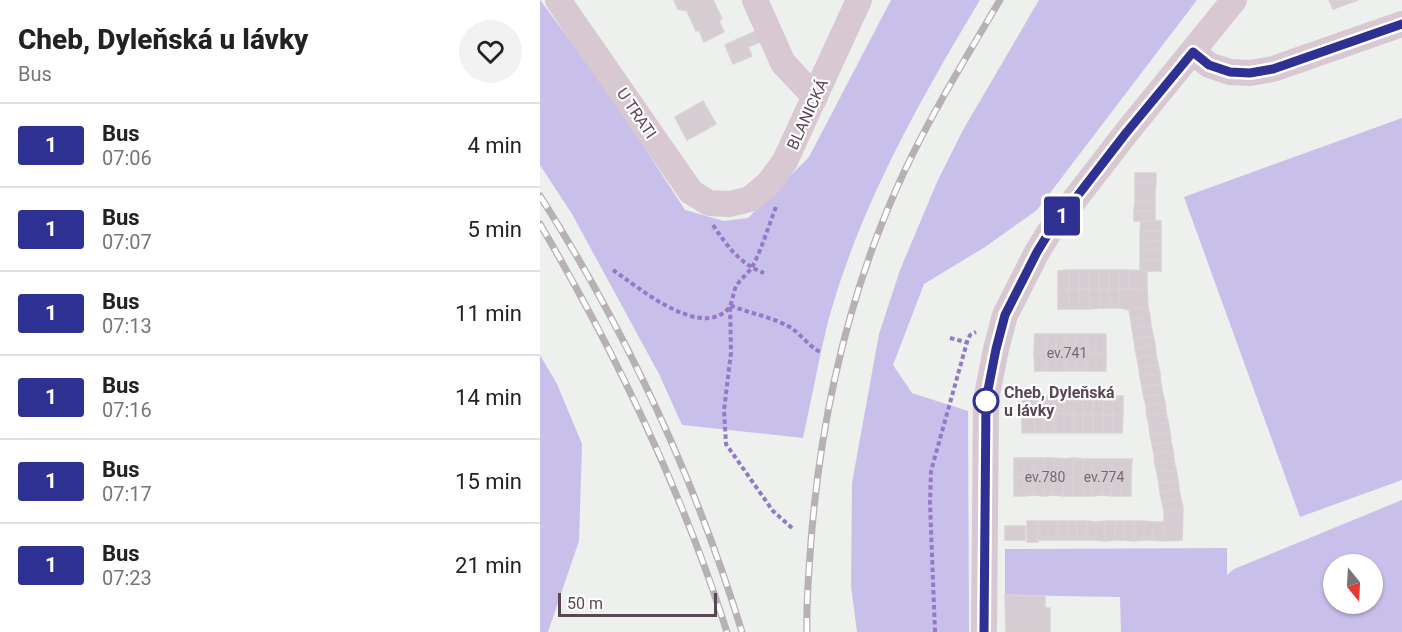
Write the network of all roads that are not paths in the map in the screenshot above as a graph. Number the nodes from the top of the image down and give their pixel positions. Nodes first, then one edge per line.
1 (558, 0) edge
2 (755, 0) edge
3 (859, 0) edge
4 (1234, 0) edge
5 (1402, 24) edge
6 (1193, 52) junction
7 (815, 97) junction
8 (730, 204) joint
9 (984, 632) edge

1 - 8 street, U TRATI
2 - 7 street
3 - 7 street, BLANICKÁ
4 - 6 street
5 - 6 street
6 - 9 street
7 - 8 street, BLANICKÁ

